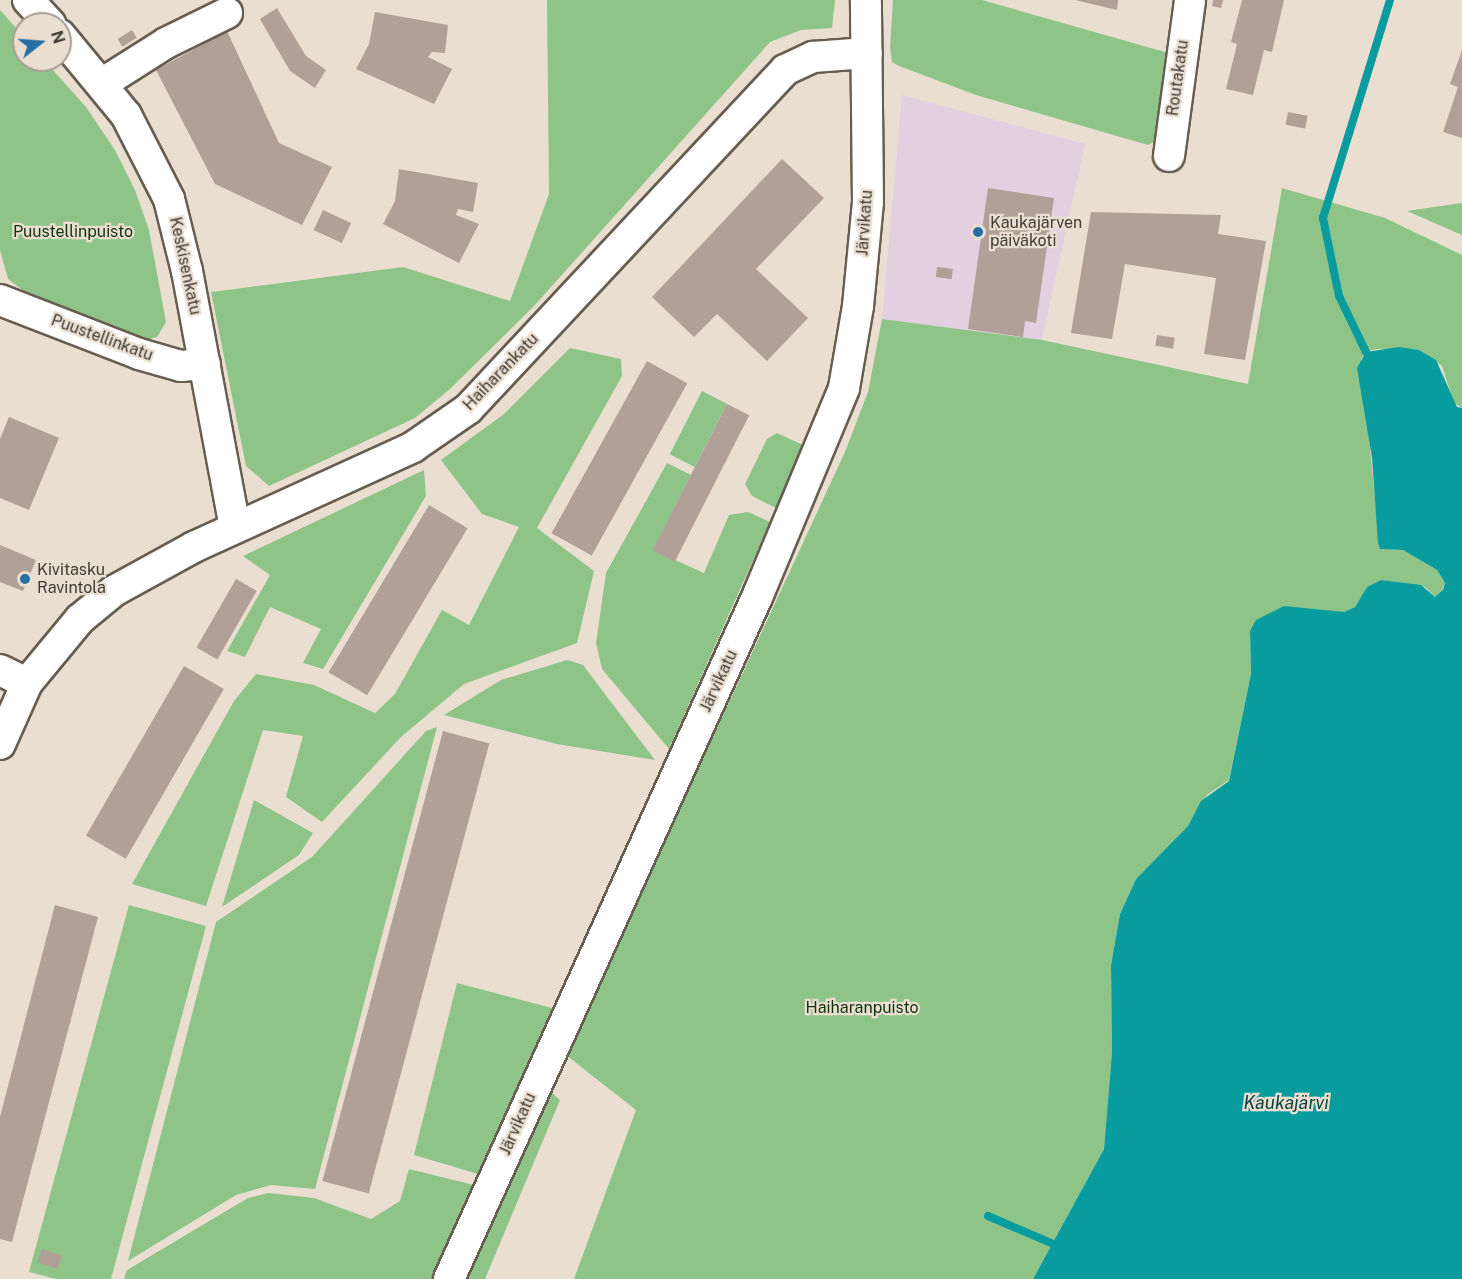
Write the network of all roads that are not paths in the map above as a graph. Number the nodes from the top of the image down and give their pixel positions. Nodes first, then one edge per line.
1 (28, 0) edge
2 (866, 0) edge
3 (1190, 0) edge
4 (39, 12) edge
5 (227, 13) dead end
6 (72, 48) edge
7 (867, 53) junction
8 (103, 83) junction
9 (1168, 156) dead end
10 (0, 300) edge
11 (205, 364) junction
12 (235, 528) junction
13 (0, 670) edge
14 (27, 682) junction
15 (0, 744) edge
16 (449, 1279) edge

1 - 4 street
2 - 7 street, Järvikatu
3 - 9 street, Routakatu
5 - 8 street
6 - 8 street, Keskisenkatu
7 - 12 street, Haiharankatu
7 - 16 street, Järvikatu
8 - 11 street, Keskisenkatu
10 - 11 street, Puustellinkatu
11 - 12 street, Keskisenkatu
12 - 14 street, Haiharankatu
13 - 14 street
14 - 15 street, Haiharankatu

